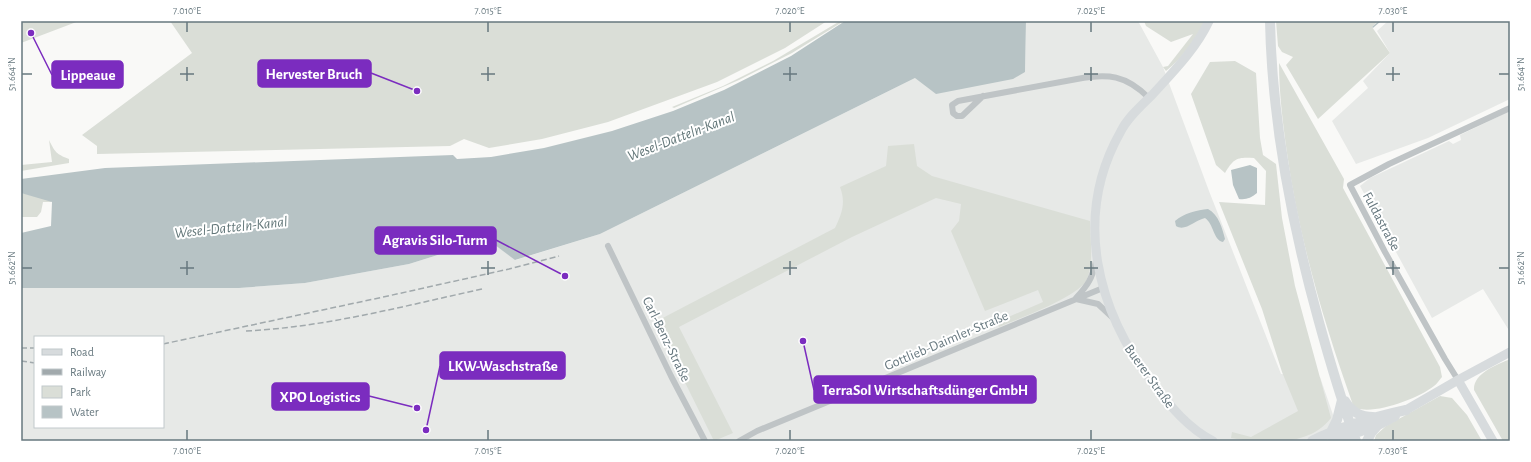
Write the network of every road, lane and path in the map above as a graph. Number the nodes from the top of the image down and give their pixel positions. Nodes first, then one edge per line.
1 (1209, 21) edge
2 (1270, 26) edge
3 (983, 96) junction
4 (1149, 98) junction
5 (1510, 108) edge
6 (608, 246) dead end
7 (1097, 258) junction
8 (1103, 288) junction
9 (1074, 299) junction
10 (1114, 318) junction
11 (1510, 352) edge
12 (1458, 380) junction
13 (1339, 390) junction
14 (1342, 400) junction
15 (1406, 410) joint
16 (1378, 420) junction
17 (1354, 433) edge
18 (1332, 436) edge
19 (705, 441) edge
20 (739, 441) edge
21 (1213, 441) edge
22 (1312, 441) edge
23 (1367, 441) edge
24 (1493, 441) edge

1 - 4 street, Buerer Straße
2 - 13 main road
3 - 3 street
3 - 4 street
4 - 7 street, Buerer Straße
5 - 12 street, Fuldastraße
6 - 19 street, Carl-Benz-Straße
7 - 8 street, Buerer Straße
7 - 9 street, Gottlieb-Daimler-Straße
8 - 9 street, Gottlieb-Daimler-Straße
8 - 10 street, Buerer Straße
9 - 10 street
9 - 20 street, Gottlieb-Daimler-Straße
10 - 21 street, Buerer Straße
11 - 12 street
12 - 15 street
12 - 24 street
13 - 14 main road
13 - 16 main road
14 - 17 main road
14 - 18 main road
15 - 16 main road
16 - 17 main road
16 - 23 main road
17 - 18 main road
18 - 22 main road

